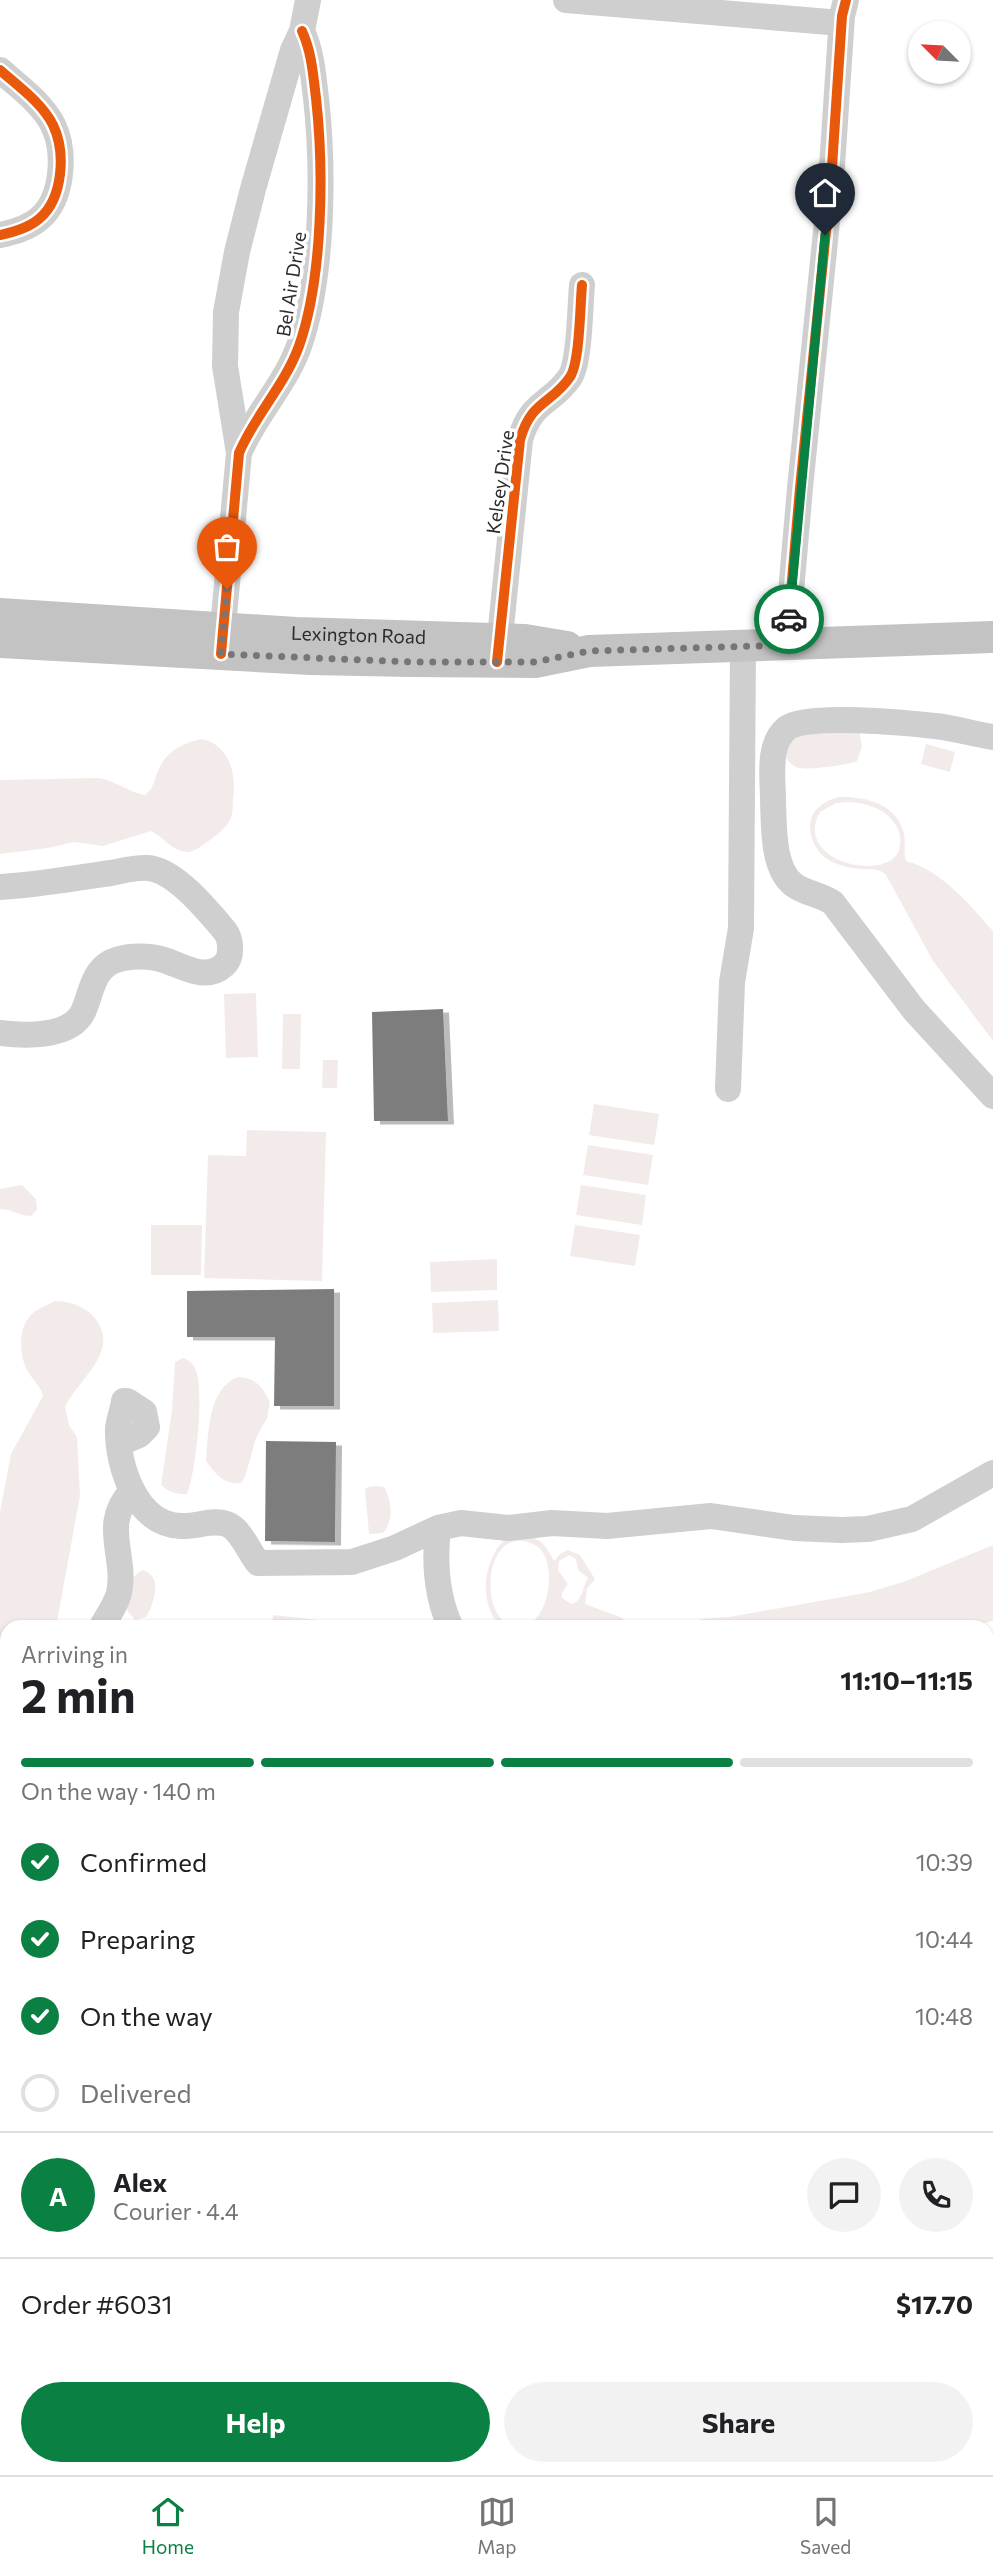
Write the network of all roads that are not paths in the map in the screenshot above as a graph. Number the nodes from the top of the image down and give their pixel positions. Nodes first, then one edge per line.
1 (308, 0) edge
2 (566, 0) edge
3 (844, 11) edge
4 (302, 31) junction
5 (0, 70) edge
6 (0, 235) edge
7 (582, 285) dead end
8 (239, 453) junction
9 (0, 614) edge
10 (993, 638) edge
11 (222, 641) junction
12 (0, 642) edge
13 (789, 645) junction
14 (743, 647) junction
15 (498, 651) junction
16 (993, 737) edge
17 (0, 887) edge
18 (0, 1033) edge
19 (727, 1089) dead end
20 (993, 1096) edge
21 (120, 1443) dead end
22 (993, 1473) edge
23 (132, 1491) junction
24 (438, 1528) junction
25 (105, 1620) edge
26 (447, 1620) edge

1 - 4 street
2 - 3 street
3 - 13 street
4 - 8 street, Bel Air Drive
4 - 8 street, Bel Air Drive
5 - 6 street
7 - 15 street, Kelsey Drive
8 - 11 street, Bel Air Drive
9 - 11 main road, Lexington Road
10 - 13 main road, Lexington Road
11 - 12 main road, Lexington Road
11 - 15 main road, Lexington Road
13 - 14 main road, Lexington Road
14 - 15 main road, Lexington Road
14 - 19 street
16 - 20 street
17 - 18 street
21 - 23 street
22 - 24 street
23 - 24 street
23 - 25 street
24 - 26 street

